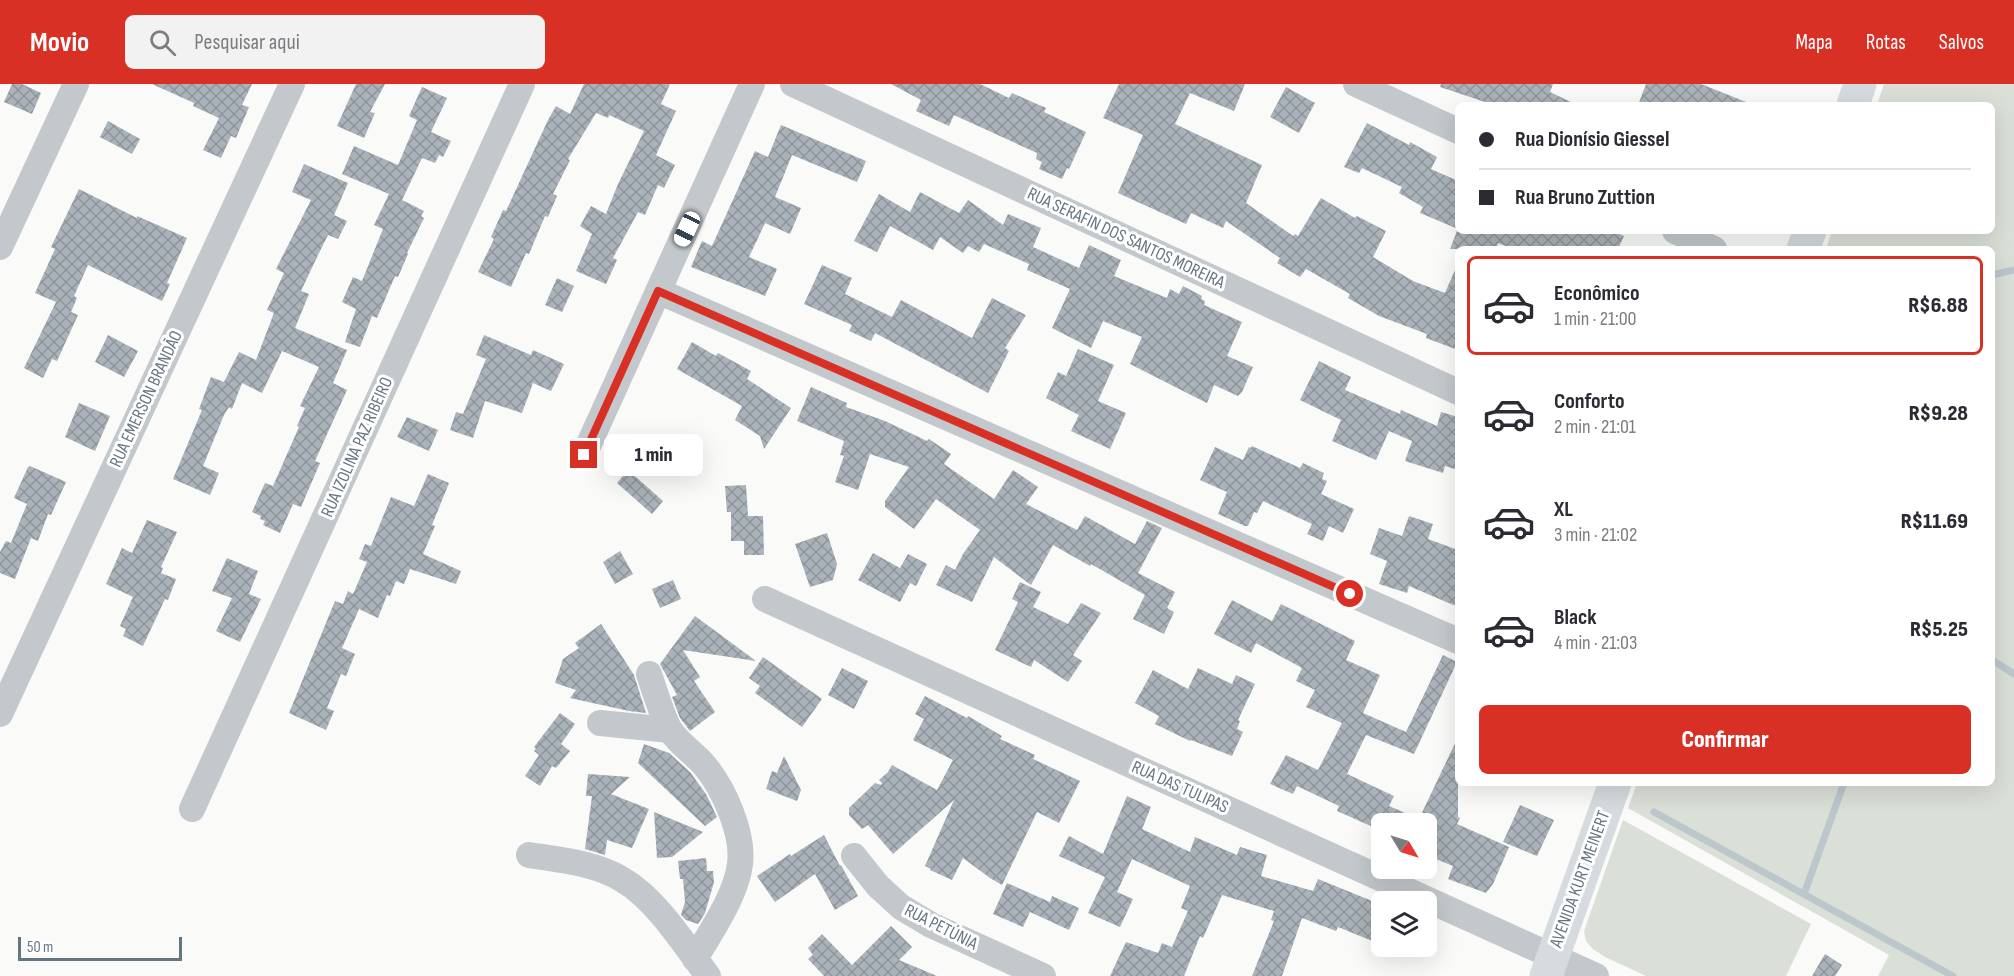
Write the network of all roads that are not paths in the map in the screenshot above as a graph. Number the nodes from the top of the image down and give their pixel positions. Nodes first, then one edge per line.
1 (76, 84) edge
2 (292, 84) edge
3 (522, 84) edge
4 (752, 84) edge
5 (794, 84) edge
6 (1356, 84) edge
7 (1860, 84) edge
8 (1854, 102) edge
9 (1455, 130) edge
10 (1682, 234) edge
11 (1708, 246) edge
12 (0, 247) edge
13 (658, 291) junction
14 (1455, 391) edge
15 (584, 455) dead end
16 (765, 599) dead end
17 (1455, 640) edge
18 (649, 675) dead end
19 (0, 714) edge
20 (600, 723) dead end
21 (670, 730) junction
22 (1614, 786) edge
23 (192, 809) dead end
24 (529, 855) dead end
25 (854, 856) dead end
26 (1549, 966) edge
27 (702, 968) edge
28 (1043, 976) edge
29 (1596, 976) edge

1 - 12 street
2 - 19 street, RUA EMERSON BRANDÃO
3 - 23 street, RUA IZOLINA PAZ RIBEIRO
4 - 13 street
5 - 14 street, RUA SERAFIN DOS SANTOS MOREIRA
6 - 9 street
7 - 8 main road
10 - 11 street
13 - 15 street
13 - 17 street
16 - 26 street, RUA DAS TULIPAS
18 - 21 street
20 - 21 street
21 - 27 street
22 - 26 main road, AVENIDA KURT MEINERT
24 - 27 street
25 - 28 street, RUA PETÚNIA
26 - 29 street, RUA DAS TULIPAS

